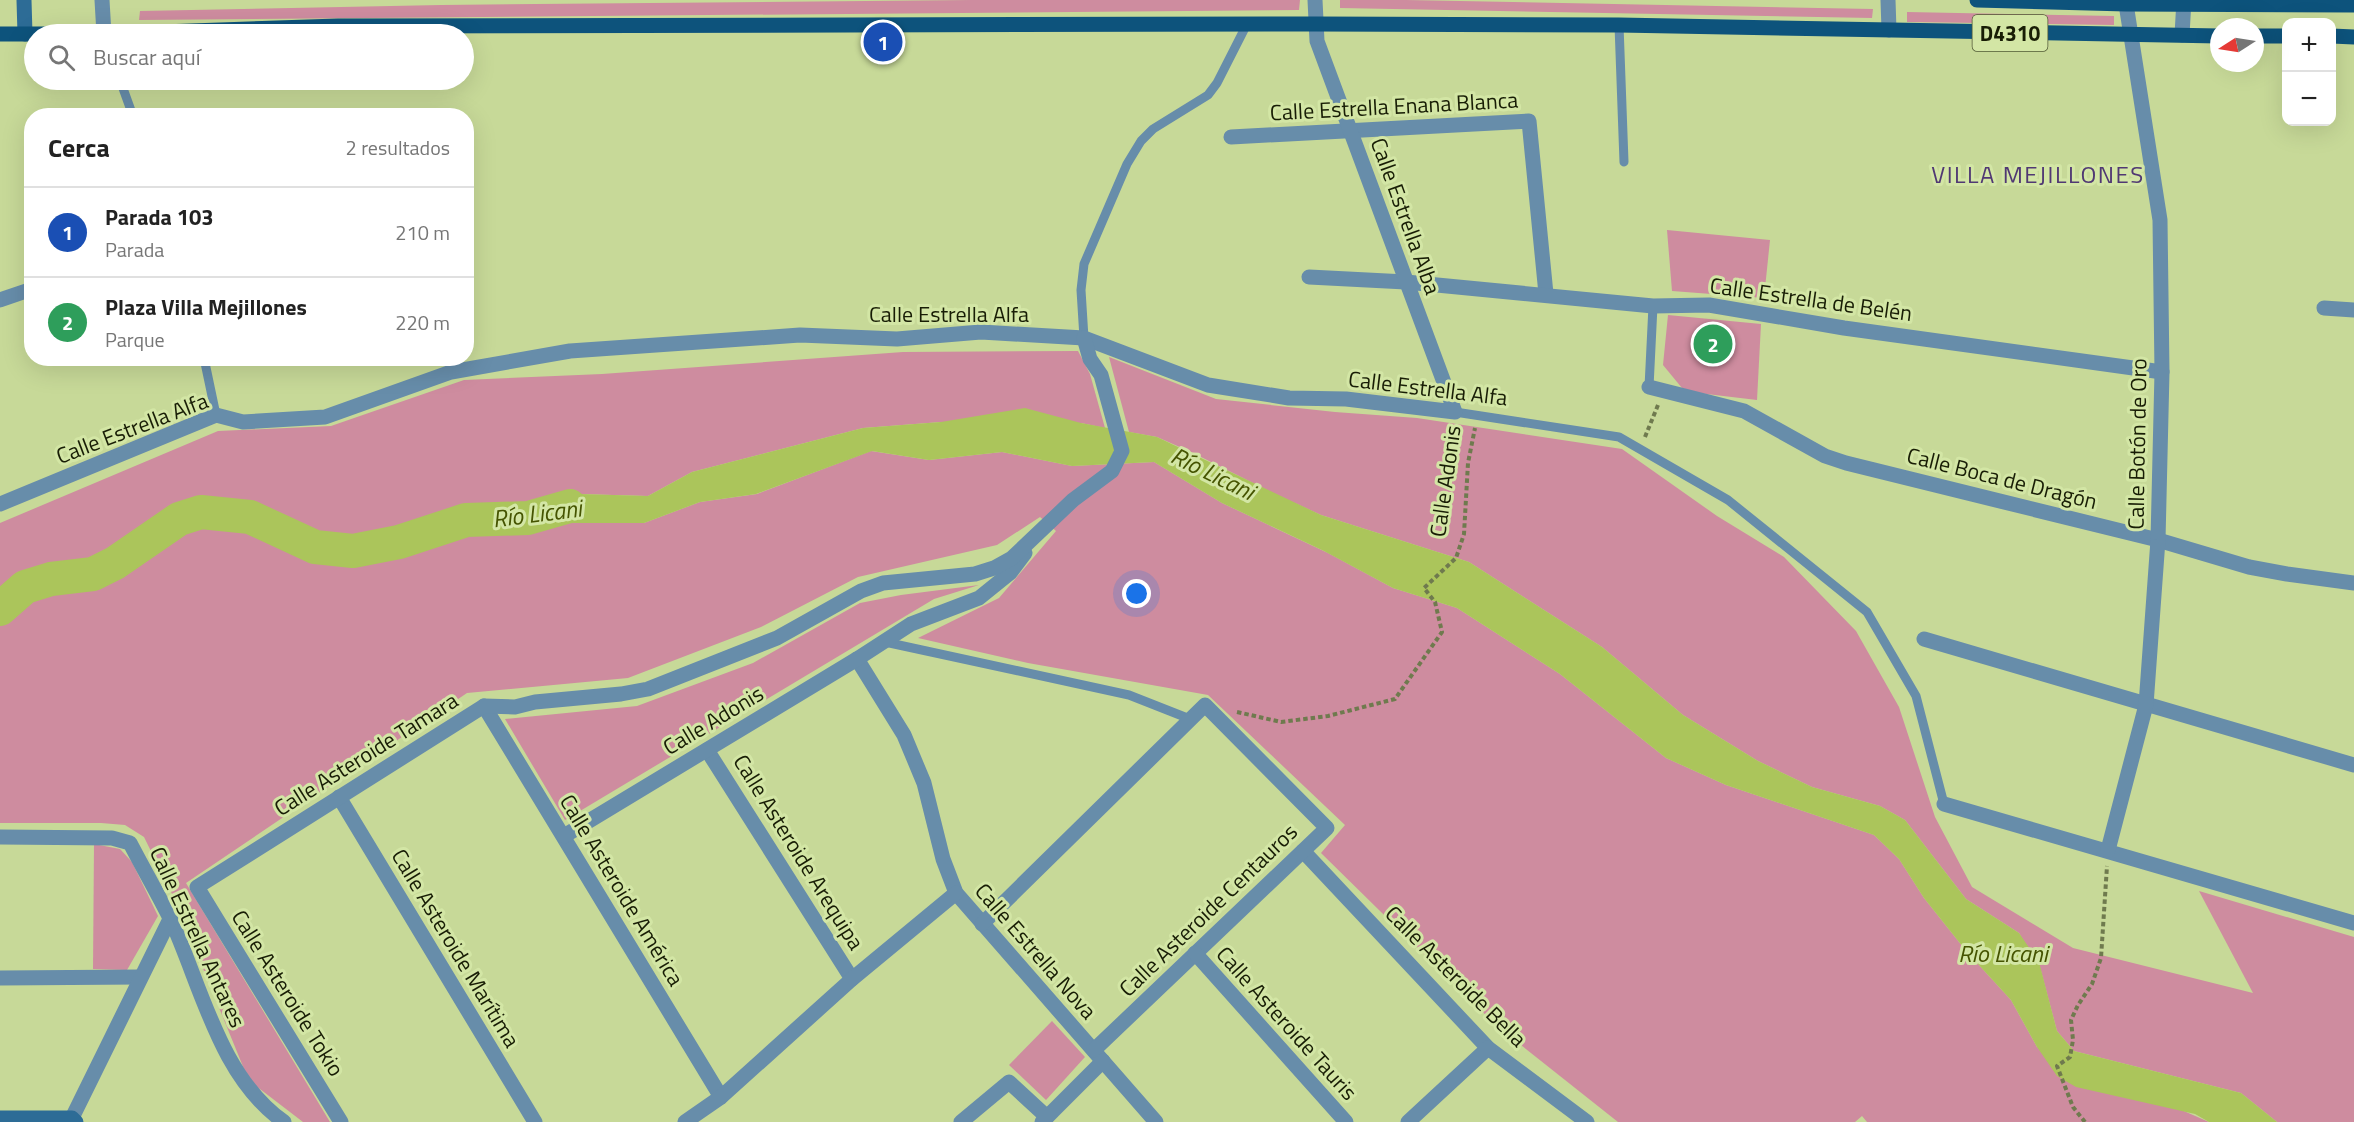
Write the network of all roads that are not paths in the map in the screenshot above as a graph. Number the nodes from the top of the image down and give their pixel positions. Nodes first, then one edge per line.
1 (24, 0) edge
2 (102, 0) edge
3 (1315, 0) edge
4 (1888, 0) edge
5 (1977, 0) edge
6 (2184, 2) edge
7 (2126, 4) junction
8 (2354, 5) edge
9 (25, 24) edge
10 (103, 24) edge
11 (1247, 24) junction
12 (1316, 24) junction
13 (1620, 25) junction
14 (474, 26) edge
15 (1889, 30) junction
16 (0, 34) edge
17 (24, 34) edge
18 (2132, 35) junction
19 (2182, 35) junction
20 (2210, 36) edge
21 (2264, 36) edge
22 (2282, 36) edge
23 (2336, 36) edge
24 (2354, 37) edge
25 (124, 90) edge
26 (130, 108) edge
27 (1350, 130) junction
28 (1231, 137) dead end
29 (1624, 162) dead end
30 (1309, 277) dead end
31 (1406, 282) junction
32 (24, 292) edge
33 (1546, 294) junction
34 (0, 300) edge
35 (1653, 306) junction
36 (2324, 308) dead end
37 (2354, 310) edge
38 (1084, 338) junction
39 (206, 366) edge
40 (2162, 372) junction
41 (1657, 389) joint
42 (1455, 412) junction
43 (216, 415) junction
44 (0, 504) edge
45 (1039, 533) junction
46 (2158, 540) junction
47 (2354, 583) edge
48 (1924, 639) dead end
49 (884, 641) junction
50 (857, 659) junction
51 (2146, 705) junction
52 (484, 706) junction
53 (1190, 719) junction
54 (707, 750) junction
55 (2354, 765) edge
56 (339, 796) junction
57 (1944, 804) joint
58 (564, 836) junction
59 (0, 837) edge
60 (2108, 850) junction
61 (1303, 851) junction
62 (197, 887) joint
63 (956, 893) junction
64 (170, 920) junction
65 (2354, 923) edge
66 (982, 924) junction
67 (1195, 953) junction
68 (0, 978) edge
69 (140, 978) junction
70 (852, 979) junction
71 (1488, 1048) junction
72 (1098, 1055) junction
73 (721, 1097) junction
74 (0, 1118) edge
75 (1045, 1119) edge
76 (74, 1120) edge
77 (284, 1122) edge
78 (341, 1122) edge
79 (535, 1122) edge
80 (685, 1122) edge
81 (961, 1122) edge
82 (1156, 1122) edge
83 (1346, 1122) edge
84 (1408, 1122) edge
85 (1587, 1122) edge

1 - 9 street
2 - 10 street
3 - 12 street, Calle Estrella Alba
4 - 15 street
5 - 7 main road, D4310
6 - 7 main road, D4310
6 - 8 main road, D4310
6 - 19 street
7 - 18 street, Calle Botón de Oro
11 - 12 main road, D4310
11 - 14 main road, D4310
11 - 38 lane
12 - 13 main road, D4310
12 - 27 street, Calle Estrella Alba
13 - 15 main road, D4310
13 - 29 lane
15 - 18 main road, D4310
16 - 17 main road, D4310
18 - 19 main road, D4310
18 - 40 street, Calle Botón de Oro
19 - 20 main road, D4310
21 - 22 main road
23 - 24 main road
25 - 26 lane
27 - 28 street, Calle Estrella Enana Blanca
27 - 31 street, Calle Estrella Alba
27 - 33 street, Calle Estrella Enana Blanca
30 - 31 street, Calle Estrella de Belén
31 - 33 street, Calle Estrella de Belén
31 - 42 street, Calle Estrella Alba
32 - 34 street
33 - 35 street, Calle Estrella de Belén
35 - 40 street, Calle Estrella de Belén
35 - 41 lane
36 - 37 street
38 - 42 street, Calle Estrella Alfa
38 - 43 street, Calle Estrella Alfa
38 - 45 street
39 - 43 lane
40 - 46 street, Calle Botón de Oro
41 - 46 street, Calle Boca de Dragón
42 - 57 lane, Calle Estrella Alfa
43 - 44 street, Calle Estrella Alfa
45 - 49 street, Calle Adonis
45 - 52 street, Calle Asteroide Tamara
46 - 47 street, Calle Boca de Dragón
46 - 51 street, Calle Botón de Oro
48 - 51 street
49 - 50 street, Calle Adonis
49 - 53 lane
50 - 54 street, Calle Adonis
50 - 63 street, Calle Estrella Nova
51 - 55 street
51 - 60 street, Calle Botón de Oro
52 - 56 street, Calle Asteroide Tamara
52 - 58 street, Calle Asteroide América
53 - 61 street, Calle Asteroide Centauros
53 - 66 street
54 - 58 street, Calle Adonis
54 - 70 street, Calle Asteroide Arequipa
56 - 62 street, Calle Asteroide Tamara
56 - 79 street, Calle Asteroide Marítima
57 - 60 street
58 - 73 street, Calle Asteroide América
59 - 64 street, Calle Estrella Antares
60 - 65 street
61 - 67 street, Calle Asteroide Centauros
61 - 71 street, Calle Asteroide Bella
62 - 78 street, Calle Asteroide Tokio
63 - 66 street, Calle Estrella Nova
63 - 70 street
64 - 69 street
64 - 77 street, Calle Estrella Antares
66 - 72 street, Calle Estrella Nova
67 - 72 street, Calle Asteroide Centauros
67 - 83 street, Calle Asteroide Tauris
68 - 69 street
69 - 76 street
70 - 73 street
71 - 84 street
71 - 85 street, Calle Asteroide Bella
72 - 75 street, Calle Asteroide Centauros
72 - 82 street, Calle Estrella Nova
73 - 80 street
74 - 76 street
75 - 81 street

